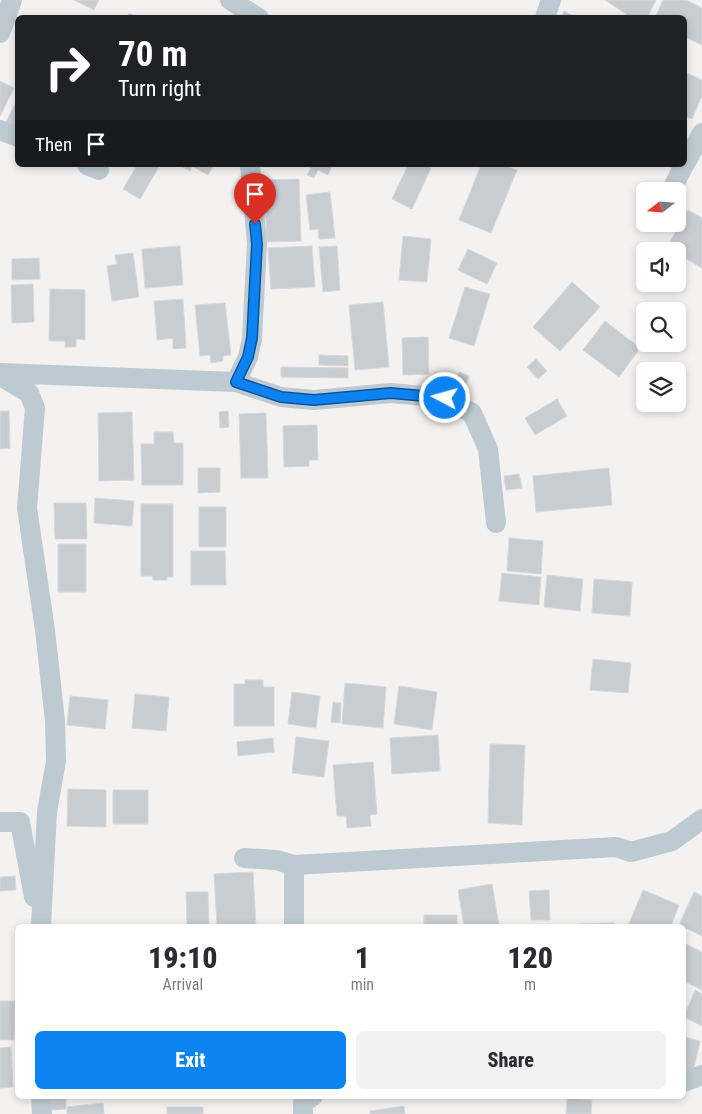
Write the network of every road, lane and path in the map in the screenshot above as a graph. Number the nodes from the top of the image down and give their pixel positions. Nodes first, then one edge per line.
1 (12, 0) edge
2 (230, 0) edge
3 (551, 0) edge
4 (254, 15) edge
5 (546, 15) edge
6 (0, 33) edge
7 (0, 130) edge
8 (702, 134) edge
9 (15, 136) edge
10 (687, 160) edge
11 (250, 167) edge
12 (683, 167) edge
13 (676, 182) edge
14 (0, 374) edge
15 (236, 382) junction
16 (496, 524) dead end
17 (702, 820) edge
18 (0, 822) edge
19 (244, 858) dead end
20 (294, 865) junction
21 (34, 924) edge
22 (41, 924) edge
23 (294, 924) edge
24 (702, 1075) edge
25 (686, 1081) edge
26 (41, 1099) edge
27 (42, 1114) edge

1 - 6 street
2 - 4 street
3 - 5 street
7 - 9 street
8 - 10 street
11 - 15 street
12 - 13 street
14 - 15 street
14 - 22 street
15 - 16 street
17 - 20 street
18 - 21 street
19 - 20 street
20 - 23 street
24 - 25 street
26 - 27 street

